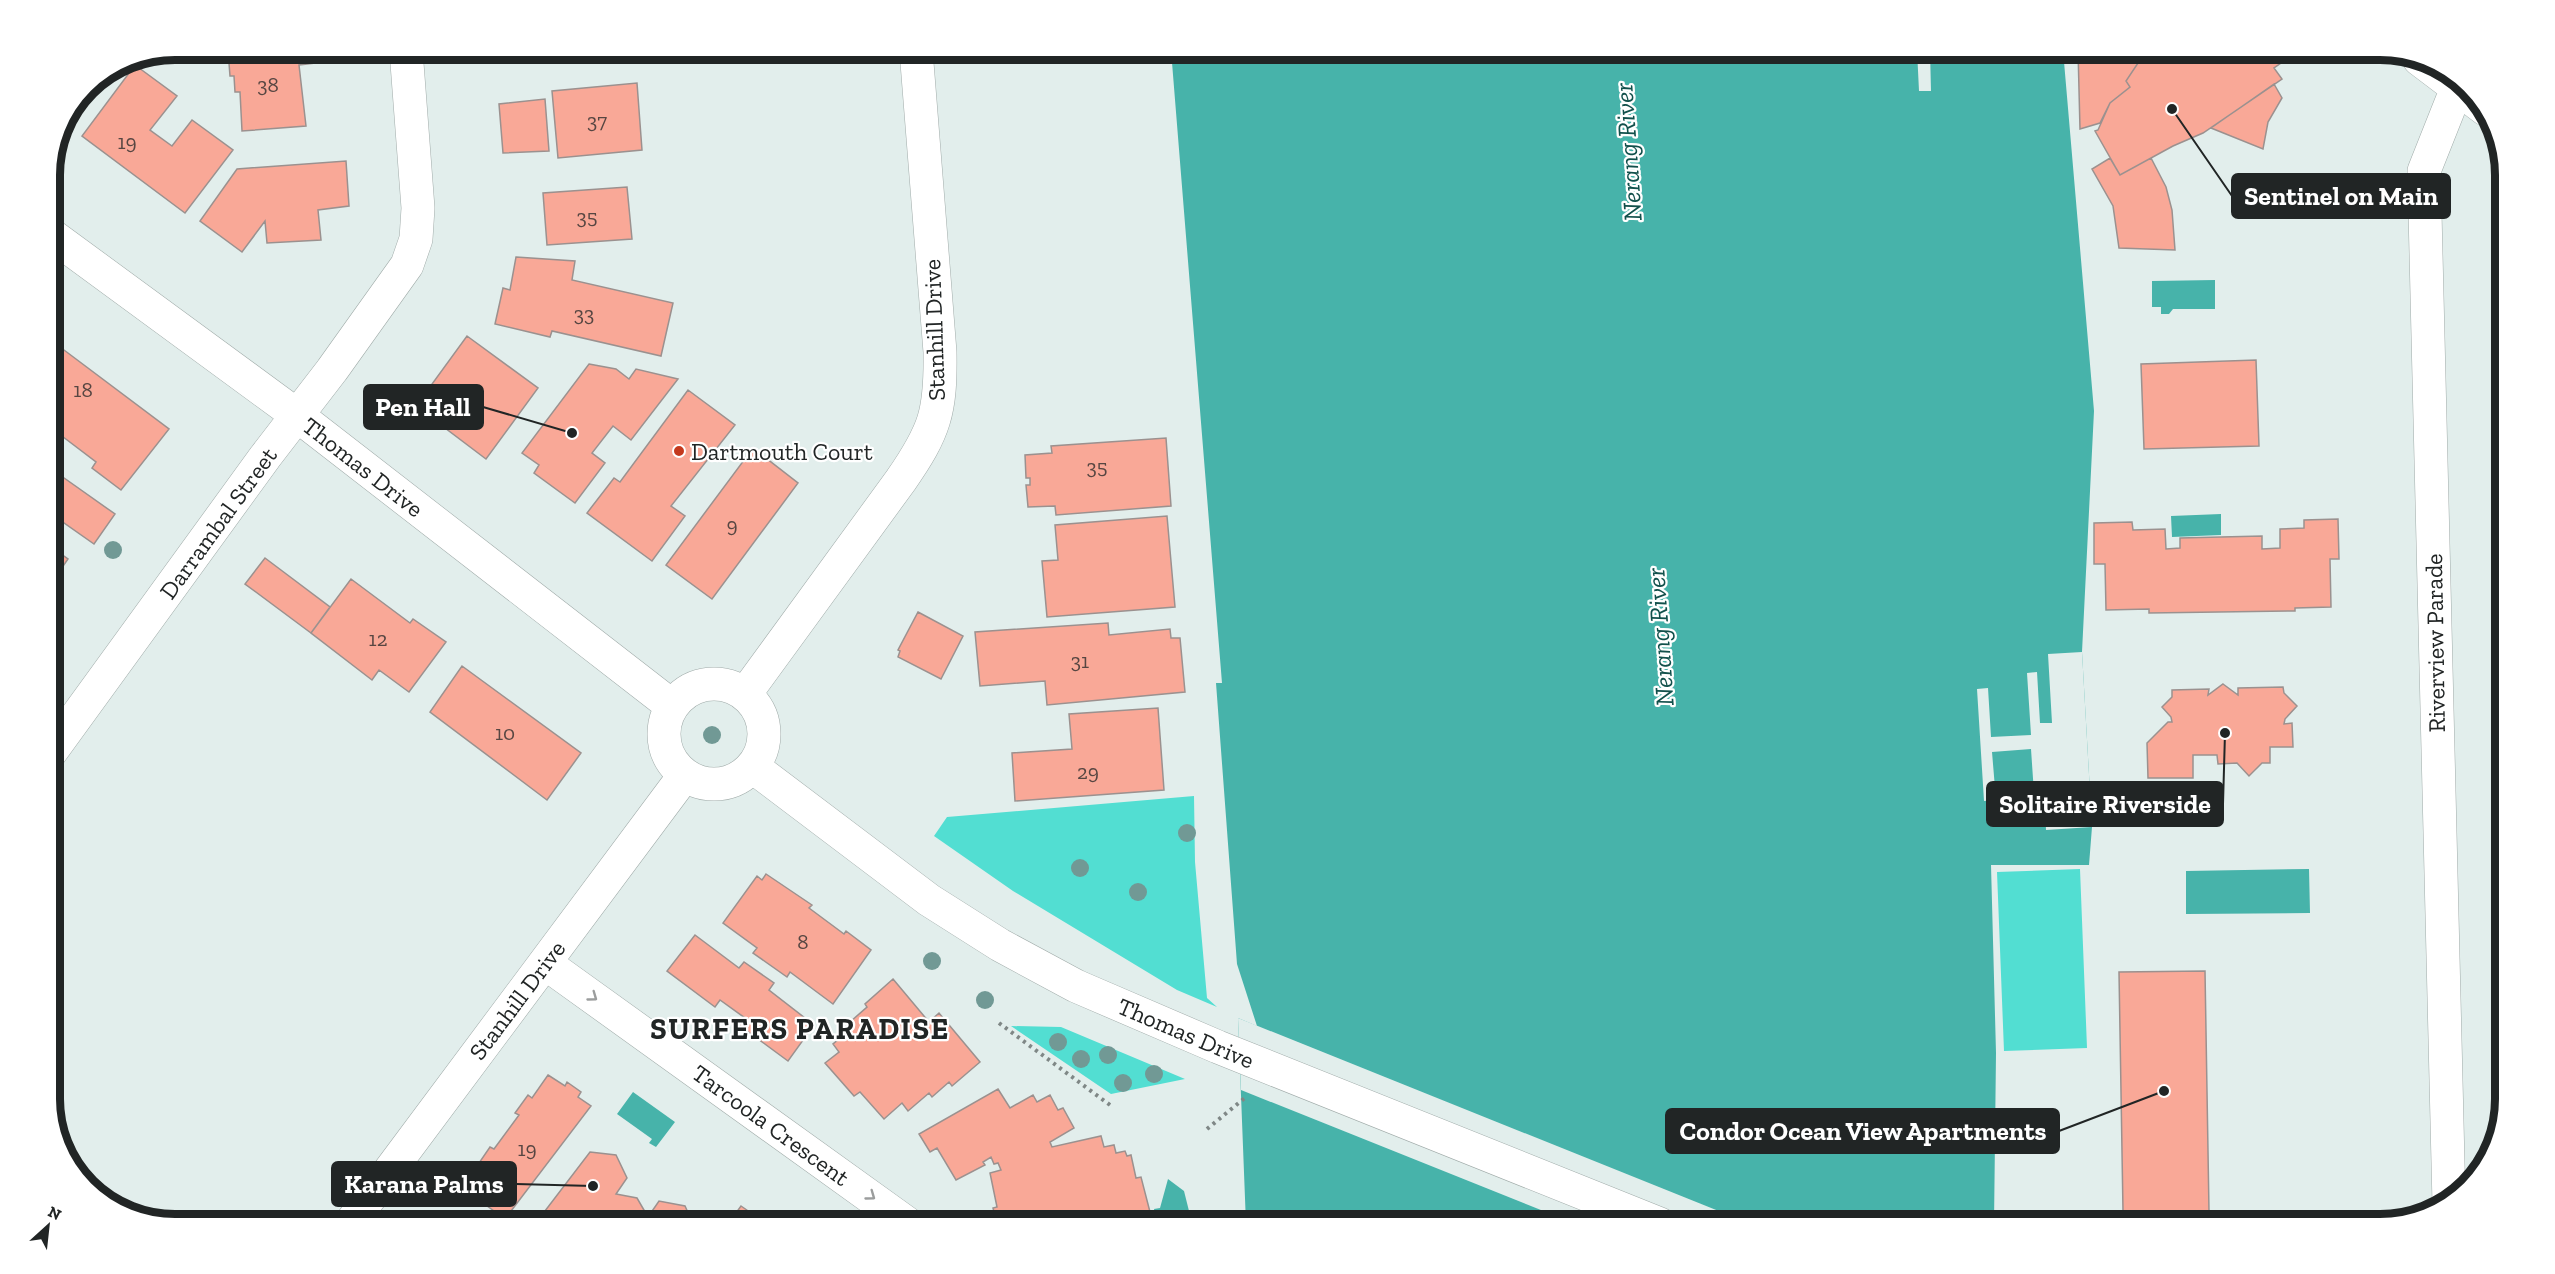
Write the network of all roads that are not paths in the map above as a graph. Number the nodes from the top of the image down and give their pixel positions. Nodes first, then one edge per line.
1 (407, 60) edge
2 (917, 60) edge
3 (2456, 89) edge
4 (60, 241) edge
5 (298, 416) junction
6 (745, 694) junction
7 (672, 706) junction
8 (60, 739) edge
9 (753, 767) junction
10 (684, 776) junction
11 (545, 963) junction
12 (2449, 1191) edge
13 (357, 1214) edge
14 (894, 1214) edge
15 (1635, 1214) edge

1 - 5 street, Darrambal Street
2 - 6 street, Stanhill Drive
3 - 12 street, Riverview Parade
4 - 5 street, Thomas Drive
5 - 7 street, Thomas Drive
5 - 8 street, Darrambal Street
6 - 7 street
6 - 9 street
7 - 10 street
9 - 10 street
9 - 15 street, Thomas Drive
10 - 11 street, Stanhill Drive
11 - 13 street, Stanhill Drive
11 -> 14 street, Tarcoola Crescent

